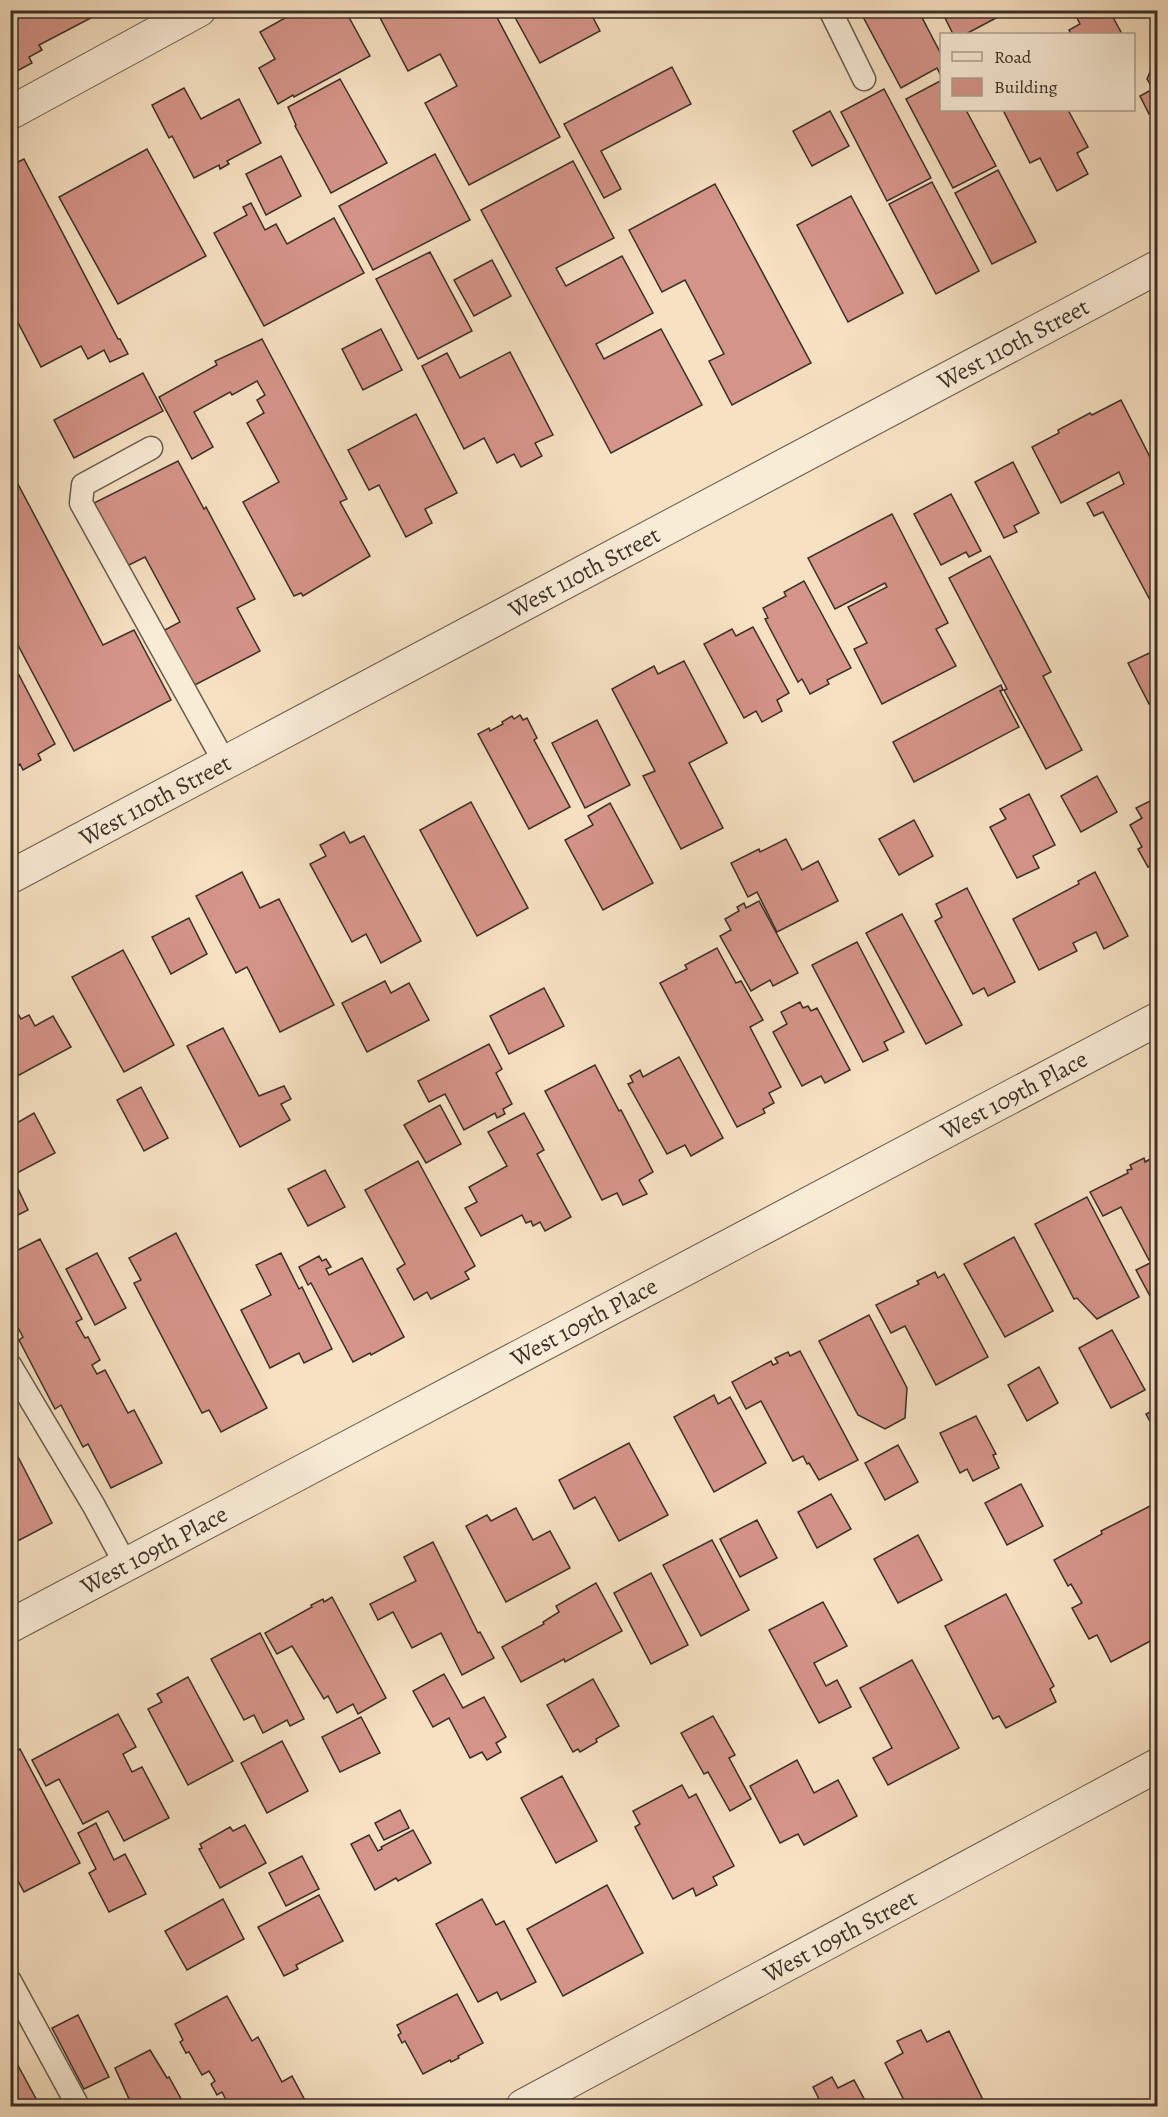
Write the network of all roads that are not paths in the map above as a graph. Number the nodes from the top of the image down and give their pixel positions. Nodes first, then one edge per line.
1 (200, 10) edge
2 (830, 10) edge
3 (864, 79) dead end
4 (10, 113) edge
5 (1158, 267) edge
6 (151, 448) dead end
7 (225, 763) junction
8 (10, 877) edge
9 (1158, 1019) edge
10 (10, 1365) edge
11 (126, 1565) junction
12 (10, 1626) edge
13 (1158, 1765) edge
14 (10, 1981) edge
15 (78, 2106) edge
16 (523, 2106) edge

1 - 4 street
2 - 3 lane
5 - 7 street, West 110th Street
6 - 7 lane
7 - 8 street, West 110th Street
9 - 11 street, West 109th Place
10 - 11 lane
11 - 12 street, West 109th Place
13 - 16 street, West 109th Street
14 - 15 lane

